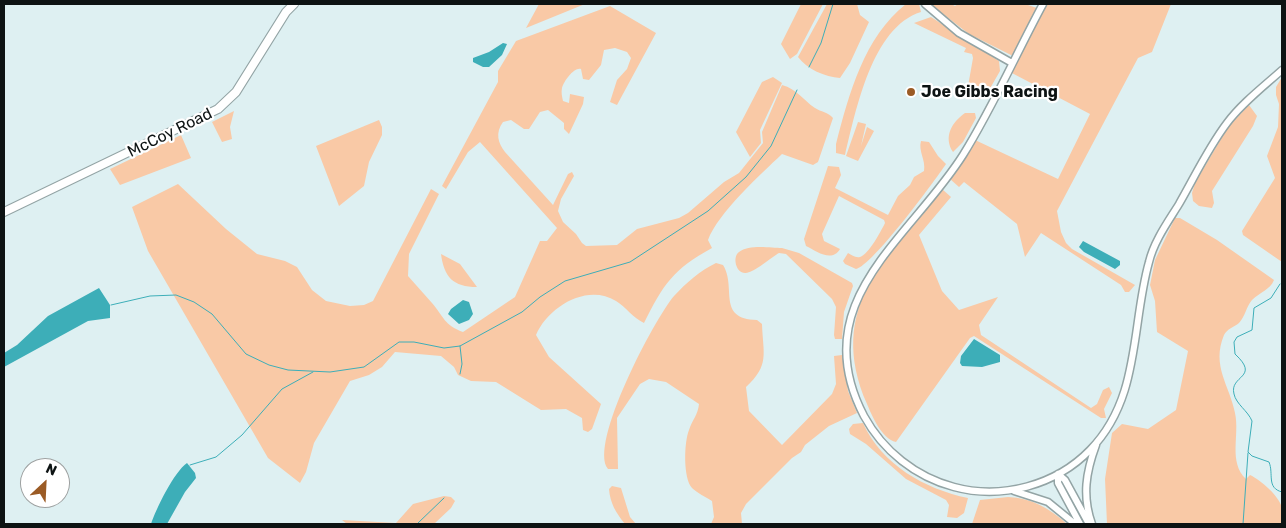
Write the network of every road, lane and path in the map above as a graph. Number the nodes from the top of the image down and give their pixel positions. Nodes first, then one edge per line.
1 (294, 4) edge
2 (925, 4) edge
3 (1043, 4) edge
4 (1012, 63) junction
5 (1282, 70) edge
6 (4, 212) edge
7 (1097, 442) junction
8 (1058, 474) junction
9 (1008, 490) junction
10 (1075, 524) edge
11 (1080, 524) edge
12 (1090, 524) edge

1 - 6 main road, McCoy Road
2 - 4 street
3 - 4 street
4 - 9 street
5 - 7 street
7 - 8 street
7 - 12 street
8 - 9 street
8 - 11 street
8 - 12 street
9 - 10 street

